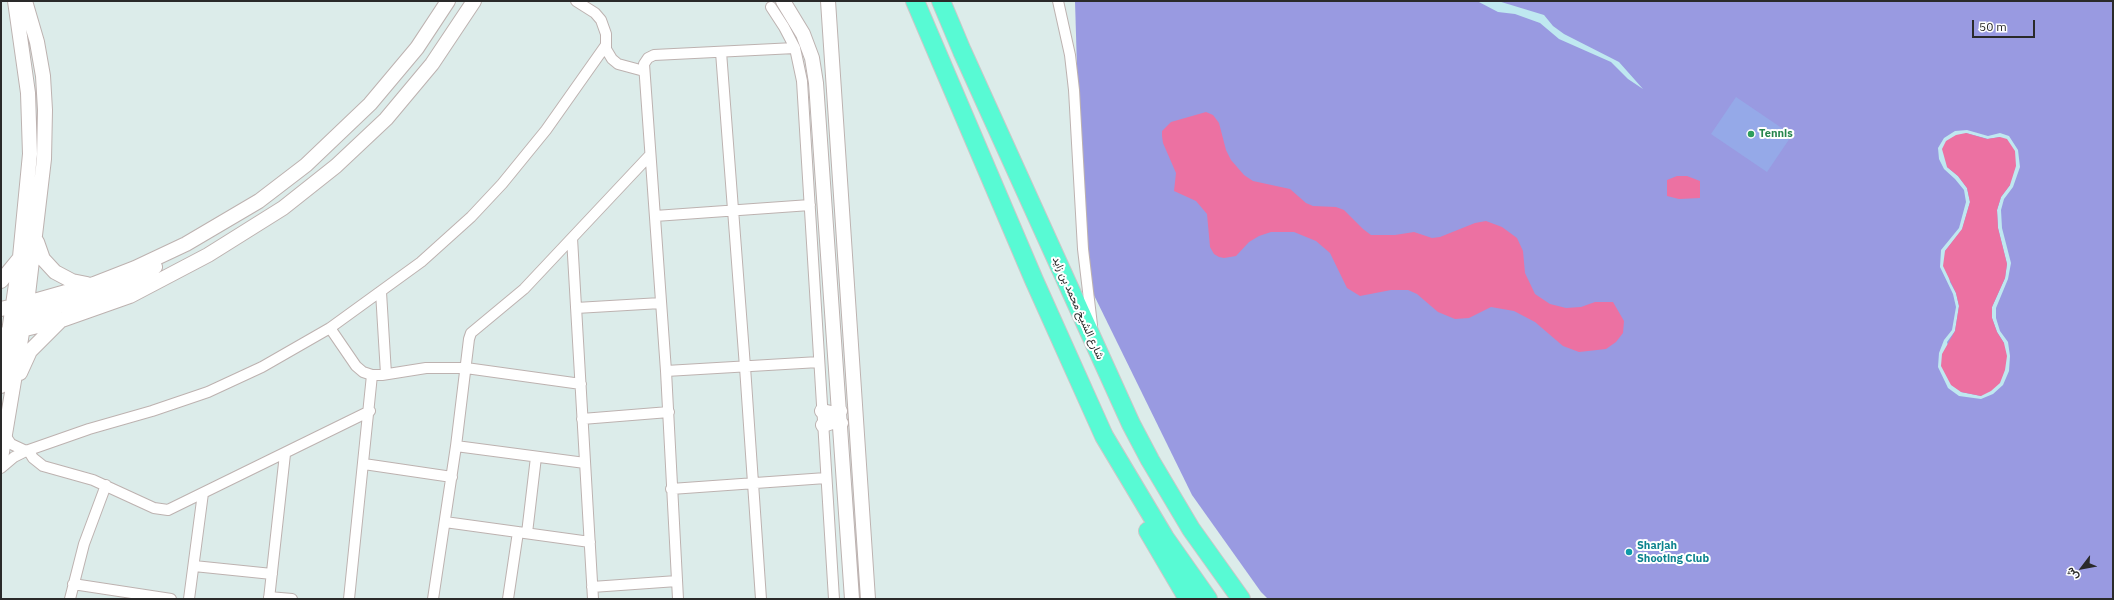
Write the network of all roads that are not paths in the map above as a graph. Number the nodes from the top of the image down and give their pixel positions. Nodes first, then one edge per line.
1 (15, 1) edge
2 (25, 1) edge
3 (448, 1) edge
4 (474, 1) edge
5 (576, 1) edge
6 (828, 1) edge
7 (915, 1) edge
8 (942, 1) edge
9 (1058, 1) edge
10 (777, 5) edge
11 (606, 45) junction
12 (795, 48) junction
13 (721, 52) junction
14 (644, 71) junction
15 (650, 155) junction
16 (810, 205) junction
17 (733, 210) junction
18 (655, 216) junction
19 (572, 238) junction
20 (36, 239) junction
21 (186, 244) junction
22 (20, 257) junction
23 (1, 281) edge
24 (94, 284) junction
25 (381, 292) junction
26 (27, 303) junction
27 (661, 304) junction
28 (576, 308) junction
29 (62, 320) junction
30 (10, 321) edge
31 (330, 328) junction
32 (1094, 342) junction
33 (819, 362) junction
34 (745, 367) junction
35 (466, 368) junction
36 (666, 371) junction
37 (386, 374) junction
38 (372, 375) junction
39 (580, 384) junction
40 (6, 389) edge
41 (370, 411) junction
42 (669, 412) junction
43 (840, 417) junction
44 (823, 418) junction
45 (582, 419) junction
46 (5, 434) junction
47 (1104, 436) junction
48 (456, 446) junction
49 (27, 451) junction
50 (285, 454) junction
51 (536, 457) junction
52 (1, 458) edge
53 (584, 463) junction
54 (364, 464) junction
55 (1, 468) edge
56 (452, 477) junction
57 (826, 478) junction
58 (753, 483) junction
59 (106, 485) junction
60 (671, 489) junction
61 (203, 493) junction
62 (445, 522) junction
63 (522, 533) junction
64 (590, 542) junction
65 (194, 566) junction
66 (272, 574) junction
67 (677, 581) junction
68 (73, 584) junction
69 (592, 587) junction
70 (115, 595) edge
71 (269, 598) edge
72 (70, 599) edge
73 (171, 599) edge
74 (189, 599) edge
75 (292, 599) edge
76 (349, 599) edge
77 (433, 599) edge
78 (508, 599) edge
79 (592, 599) edge
80 (678, 599) edge
81 (760, 599) edge
82 (834, 599) edge
83 (852, 599) edge
84 (868, 599) edge
85 (1188, 599) edge
86 (1208, 599) edge
87 (1242, 599) edge

1 - 22 street
2 - 20 street
3 - 21 street
4 - 29 street
5 - 11 street
6 - 84 street
7 - 47 highway
8 - 32 highway, شارع الشيخ محمد بن زايد
9 - 32 street
10 - 12 street
10 - 43 street
11 - 14 street
11 - 25 street
12 - 13 street
12 - 16 street
13 - 14 street
13 - 17 street
14 - 15 street
15 - 18 street
15 - 19 street
16 - 17 street
16 - 33 street
17 - 18 street
17 - 34 street
18 - 27 street
19 - 28 street
19 - 35 street
20 - 24 street
20 - 26 street
21 - 24 street
21 - 30 street
22 - 23 street
22 - 30 street
24 - 26 street
25 - 31 street
25 - 37 street
26 - 30 street
27 - 28 street
27 - 36 street
28 - 39 street
29 - 30 street
29 - 40 street
30 - 40 street
31 - 38 street
31 - 49 street
32 - 87 highway, شارع الشيخ محمد بن زايد
33 - 34 street
33 - 44 street
34 - 36 street
34 - 58 street
35 - 37 street
35 - 39 street
35 - 48 street
36 - 42 street
37 - 38 street
38 - 41 street
39 - 45 street
40 - 46 street
41 - 50 street
41 - 54 street
42 - 45 street
42 - 60 street
43 - 44 street
43 - 83 street
44 - 57 street
45 - 53 street
46 - 49 street
46 - 52 street
47 - 85 highway
47 - 86 highway
48 - 51 street
48 - 56 street
49 - 55 street
49 - 59 street
50 - 61 street
50 - 66 street
51 - 53 street
51 - 63 street
53 - 64 street
54 - 56 street
54 - 76 street
56 - 62 street
57 - 58 street
57 - 82 street
58 - 60 street
58 - 81 street
59 - 61 street
59 - 68 street
60 - 67 street
61 - 65 street
62 - 63 street
62 - 77 street
63 - 64 street
63 - 78 street
64 - 69 street
65 - 66 street
65 - 74 street
66 - 71 street
67 - 69 street
67 - 80 street
68 - 70 street
68 - 72 street
69 - 79 street
70 - 73 street
71 - 75 street

